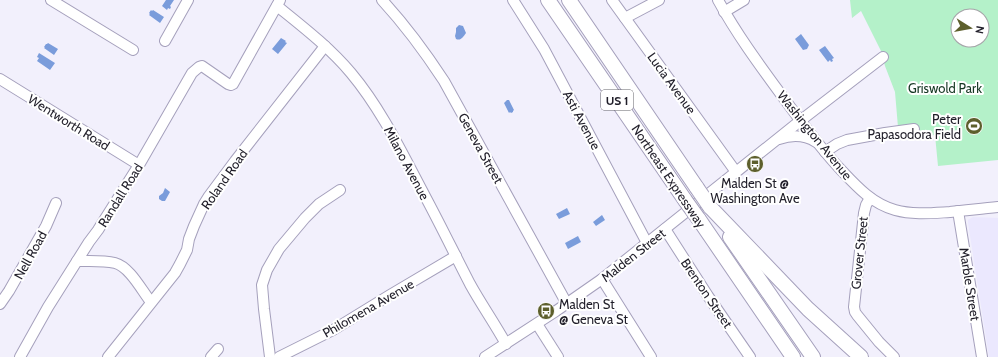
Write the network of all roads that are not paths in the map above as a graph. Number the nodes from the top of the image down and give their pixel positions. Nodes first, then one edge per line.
1 (51, 0) edge
2 (188, 0) edge
3 (382, 0) edge
4 (513, 0) edge
5 (548, 0) edge
6 (569, 0) edge
7 (612, 0) edge
8 (659, 0) edge
9 (718, 0) edge
10 (744, 0) edge
11 (278, 3) edge
12 (724, 12) junction
13 (625, 18) junction
14 (165, 40) dead end
15 (325, 46) junction
16 (133, 50) dead end
17 (883, 57) dead end
18 (0, 79) edge
19 (800, 121) junction
20 (914, 129) dead end
21 (776, 140) junction
22 (818, 144) junction
23 (825, 152) junction
24 (139, 165) junction
25 (734, 169) junction
26 (340, 190) dead end
27 (870, 198) junction
28 (56, 203) dead end
29 (710, 207) junction
30 (998, 207) edge
31 (958, 211) junction
32 (665, 229) junction
33 (647, 243) junction
34 (456, 256) junction
35 (77, 262) junction
36 (602, 279) junction
37 (151, 302) junction
38 (0, 304) edge
39 (567, 304) junction
40 (763, 313) junction
41 (537, 324) junction
42 (506, 344) junction
43 (218, 349) dead end
44 (20, 357) edge
45 (108, 357) edge
46 (211, 357) edge
47 (270, 357) edge
48 (279, 357) edge
49 (485, 357) edge
50 (558, 357) edge
51 (650, 357) edge
52 (750, 357) edge
53 (782, 357) edge
54 (794, 357) edge
55 (813, 357) edge
56 (861, 357) edge
57 (894, 357) edge
58 (982, 357) edge

1 - 16 street
2 - 14 street
3 - 39 street, Geneva Street
4 - 33 street, Asti Avenue
5 - 40 highway, Northeast Expressway / US 1, bridge
6 - 29 highway, Northeast Expressway / US 1, bridge
7 - 13 street, Lucia Avenue
8 - 13 street
9 - 12 street, Washington Avenue
10 - 12 street
11 - 15 street, Milano Avenue
11 - 24 street, Randall Road
12 - 19 street, Washington Avenue
13 - 25 street, Lucia Avenue
15 - 34 street, Milano Avenue
15 - 37 street, Roland Road
17 - 19 street, Malden Street
18 - 24 street, Wentworth Road
19 - 21 street, Malden Street
19 - 22 street, Washington Avenue
20 - 23 street
21 - 22 street
21 - 25 street, Malden Street
22 - 23 street, Washington Avenue
23 - 27 street, Washington Avenue
24 - 35 street, Randall Road
25 - 32 street, Malden Street
26 - 47 street
27 - 31 street, Washington Avenue
27 - 57 street, Grover Street
28 - 38 street, Nell Road
29 - 55 highway, Northeast Expressway / US 1
29 - 56 highway
30 - 31 street, Washington Avenue
31 - 58 street, Marble Street
32 - 33 street, Malden Street
32 - 52 street, Brenton Street
33 - 36 street, Malden Street
34 - 42 street, Milano Avenue
34 - 48 street, Philomena Avenue
35 - 37 street
35 - 44 street, Randall Road
36 - 39 street, Malden Street
36 - 51 street
37 - 45 street, Roland Road
39 - 41 street, Malden Street
40 - 53 highway
40 - 54 highway, US 1
41 - 42 street, Malden Street
41 - 50 street
42 - 49 street, Malden Street
43 - 46 street

